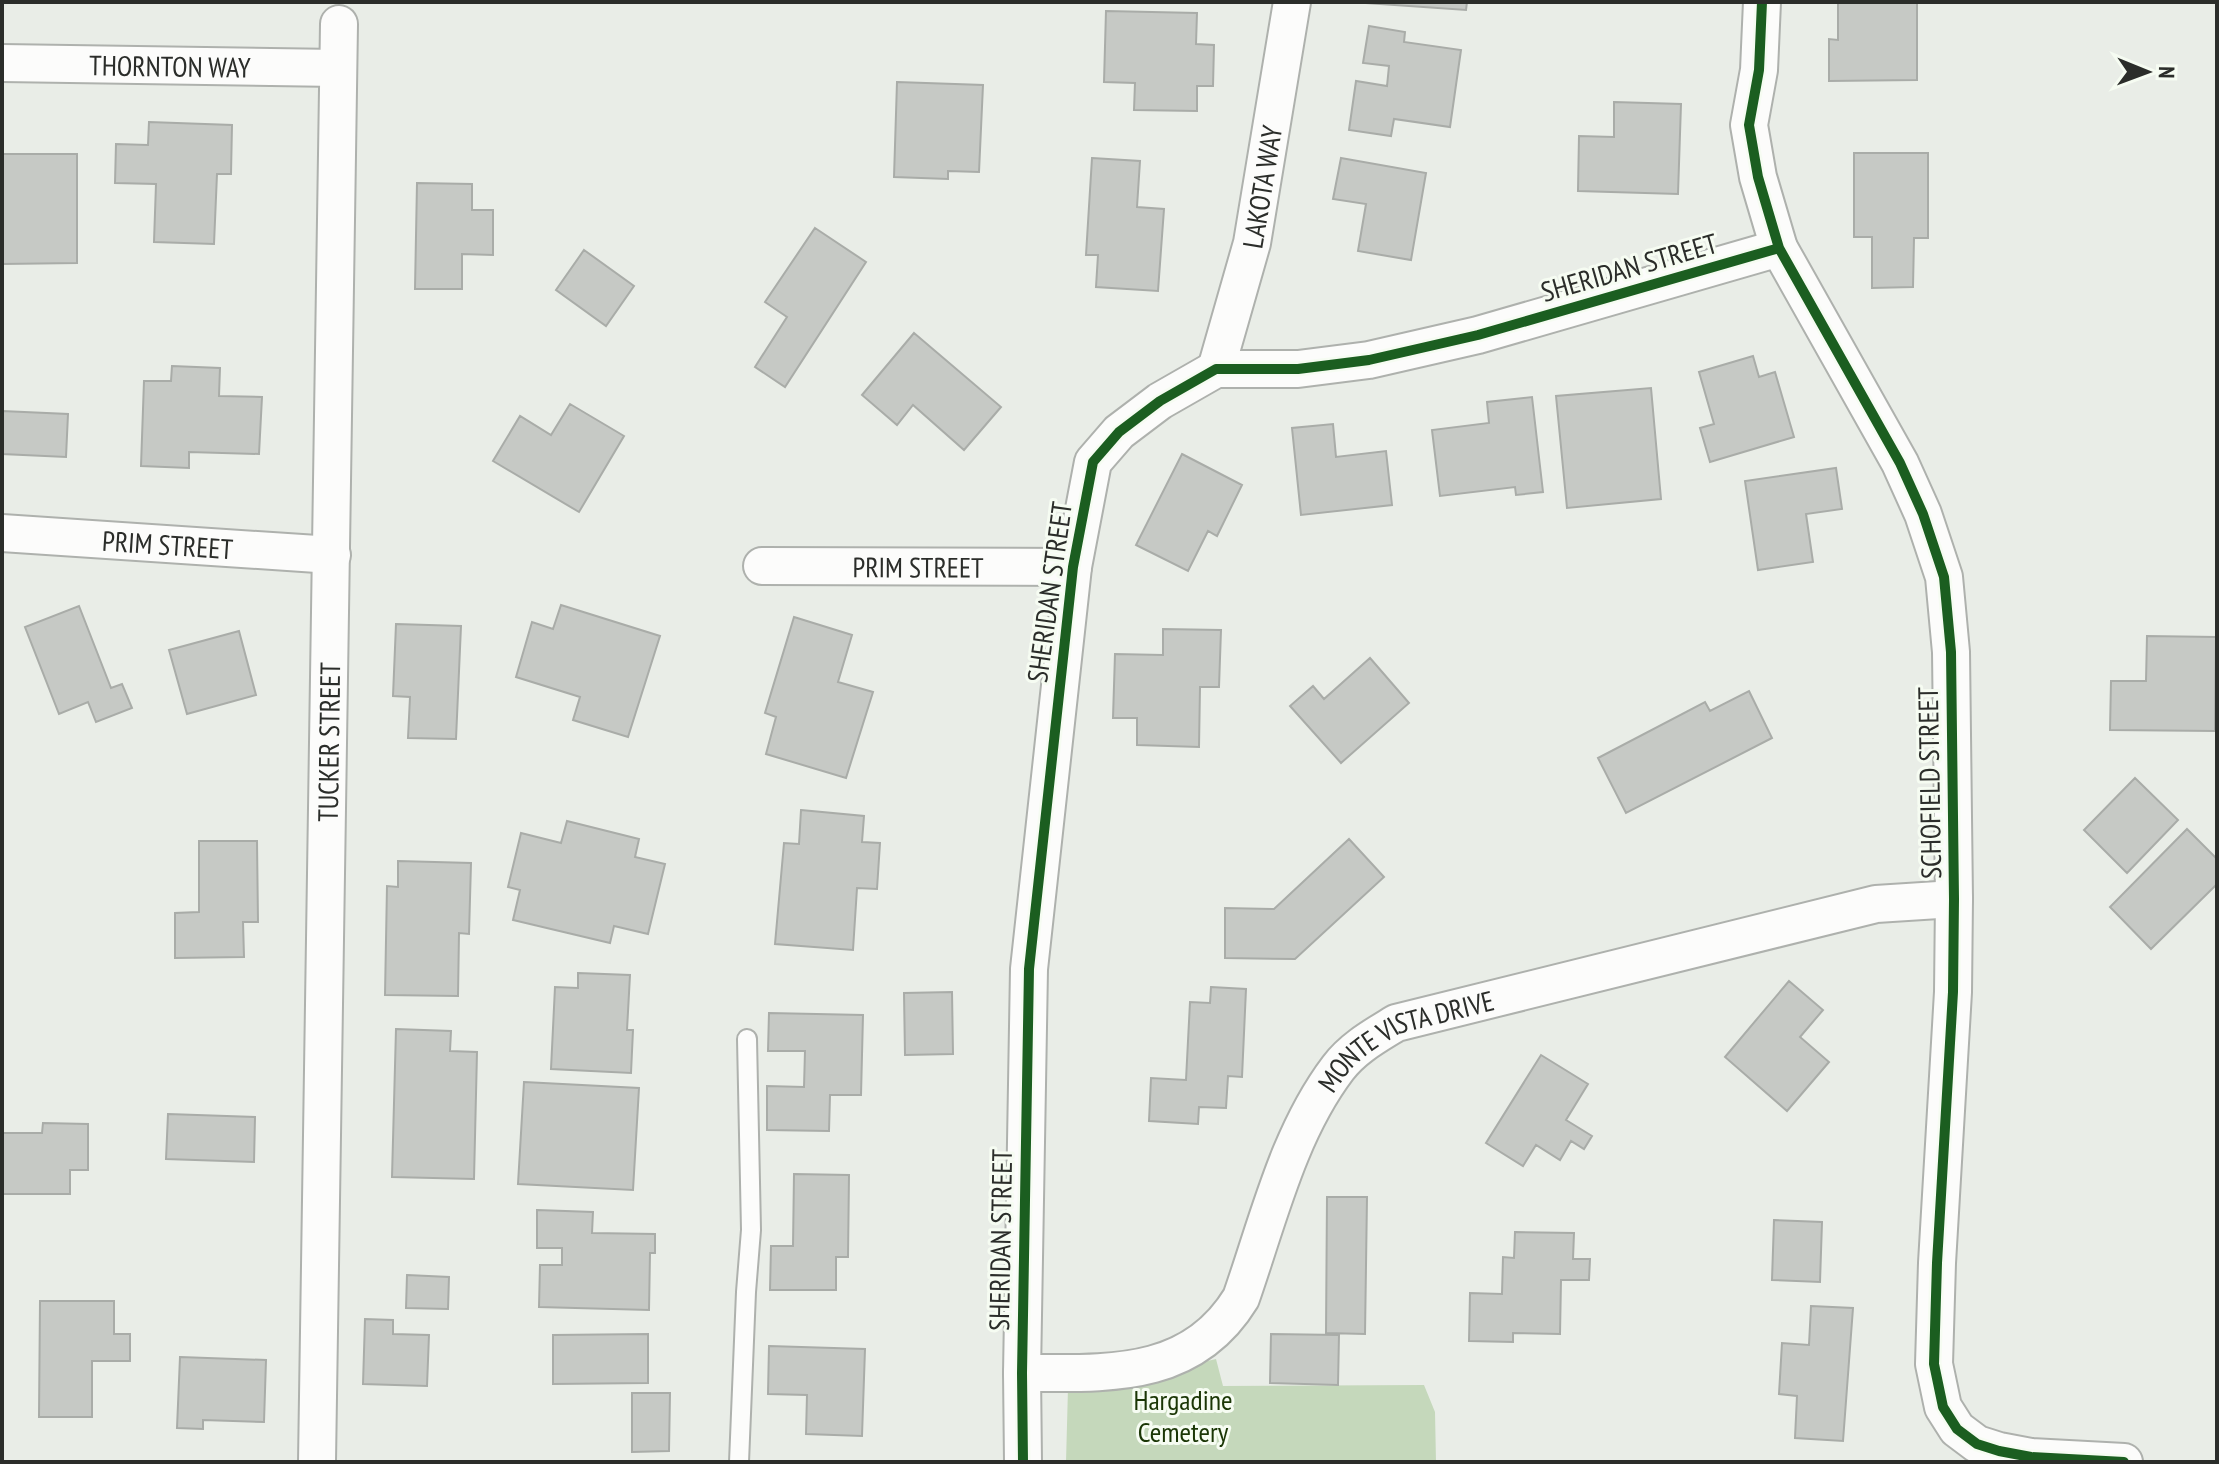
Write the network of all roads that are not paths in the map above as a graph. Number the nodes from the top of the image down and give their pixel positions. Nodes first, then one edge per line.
1 (1292, 2) edge
2 (1762, 2) edge
3 (339, 24) dead end
4 (2, 63) edge
5 (338, 68) junction
6 (1779, 248) junction
7 (1216, 369) junction
8 (2, 533) edge
9 (332, 555) junction
10 (762, 566) dead end
11 (1073, 567) junction
12 (1954, 899) junction
13 (747, 1039) dead end
14 (1022, 1373) junction
15 (317, 1462) edge
16 (739, 1462) edge
17 (1023, 1462) edge
18 (2124, 1462) edge

1 - 7 street, LAKOTA WAY
2 - 6 street, SCHOFIELD STREET
3 - 5 street, TUCKER STREET
4 - 5 street, THORNTON WAY
5 - 9 street, TUCKER STREET
6 - 7 street, SHERIDAN STREET
6 - 12 street, SCHOFIELD STREET
7 - 11 street, SHERIDAN STREET
8 - 9 street, PRIM STREET
9 - 15 street, TUCKER STREET
10 - 11 street, PRIM STREET
11 - 14 street, SHERIDAN STREET
12 - 14 street, MONTE VISTA DRIVE
12 - 18 street, SCHOFIELD STREET
13 - 16 lane
14 - 17 street, SHERIDAN STREET

